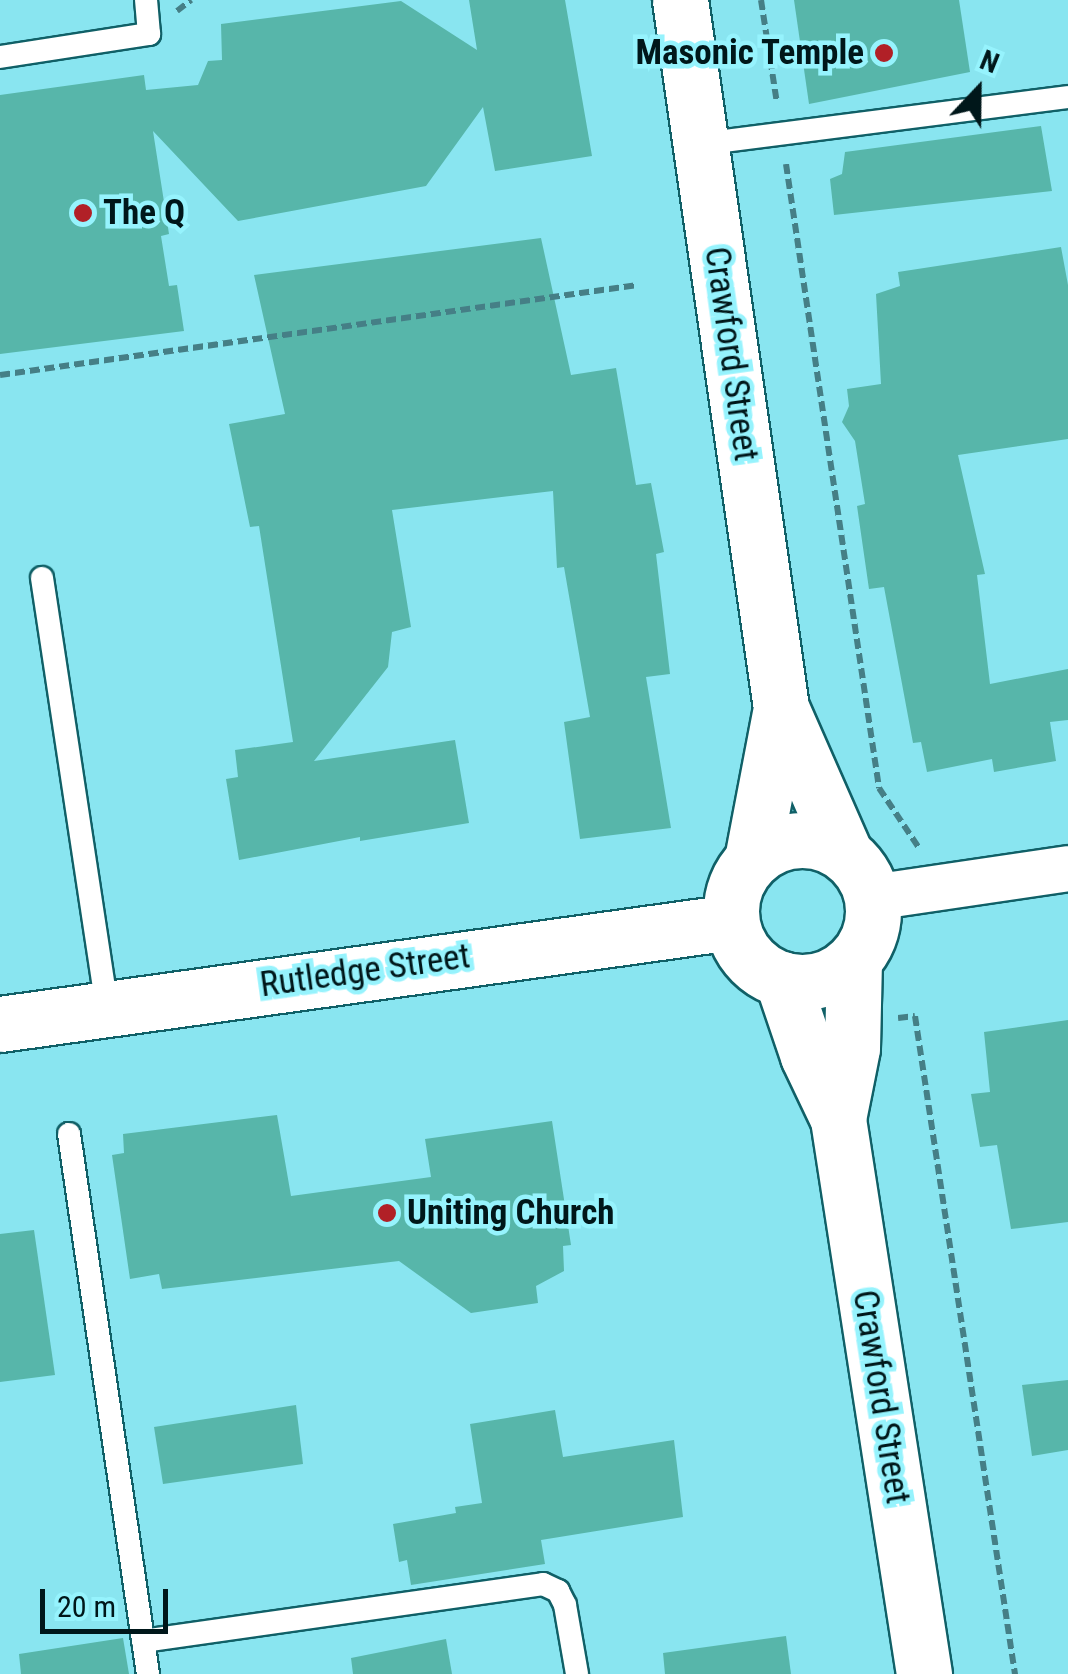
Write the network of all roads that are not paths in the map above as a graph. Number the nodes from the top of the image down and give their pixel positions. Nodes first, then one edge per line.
1 (146, 0) edge
2 (680, 0) edge
3 (0, 57) edge
4 (1068, 96) edge
5 (701, 144) junction
6 (42, 578) dead end
7 (781, 708) junction
8 (752, 860) junction
9 (1068, 868) edge
10 (859, 876) junction
11 (731, 922) junction
12 (854, 960) junction
13 (782, 979) junction
14 (107, 1009) junction
15 (0, 1024) edge
16 (838, 1119) junction
17 (69, 1134) dead end
18 (143, 1641) junction
19 (148, 1674) edge
20 (577, 1674) edge
21 (924, 1674) edge

1 - 3 lane
2 - 5 street, Crawford Street
4 - 5 lane
5 - 7 street, Crawford Street
6 - 14 lane
7 - 8 street, Crawford Street
7 - 10 street, Crawford Street
8 - 10 street
8 - 11 street
9 - 10 street
10 - 12 street
11 - 13 street
11 - 14 street, Rutledge Street
12 - 13 street
12 - 16 street, Crawford Street
13 - 16 street, Crawford Street
14 - 15 street, Rutledge Street
16 - 21 street, Crawford Street
17 - 18 lane
18 - 19 lane
18 - 20 lane

